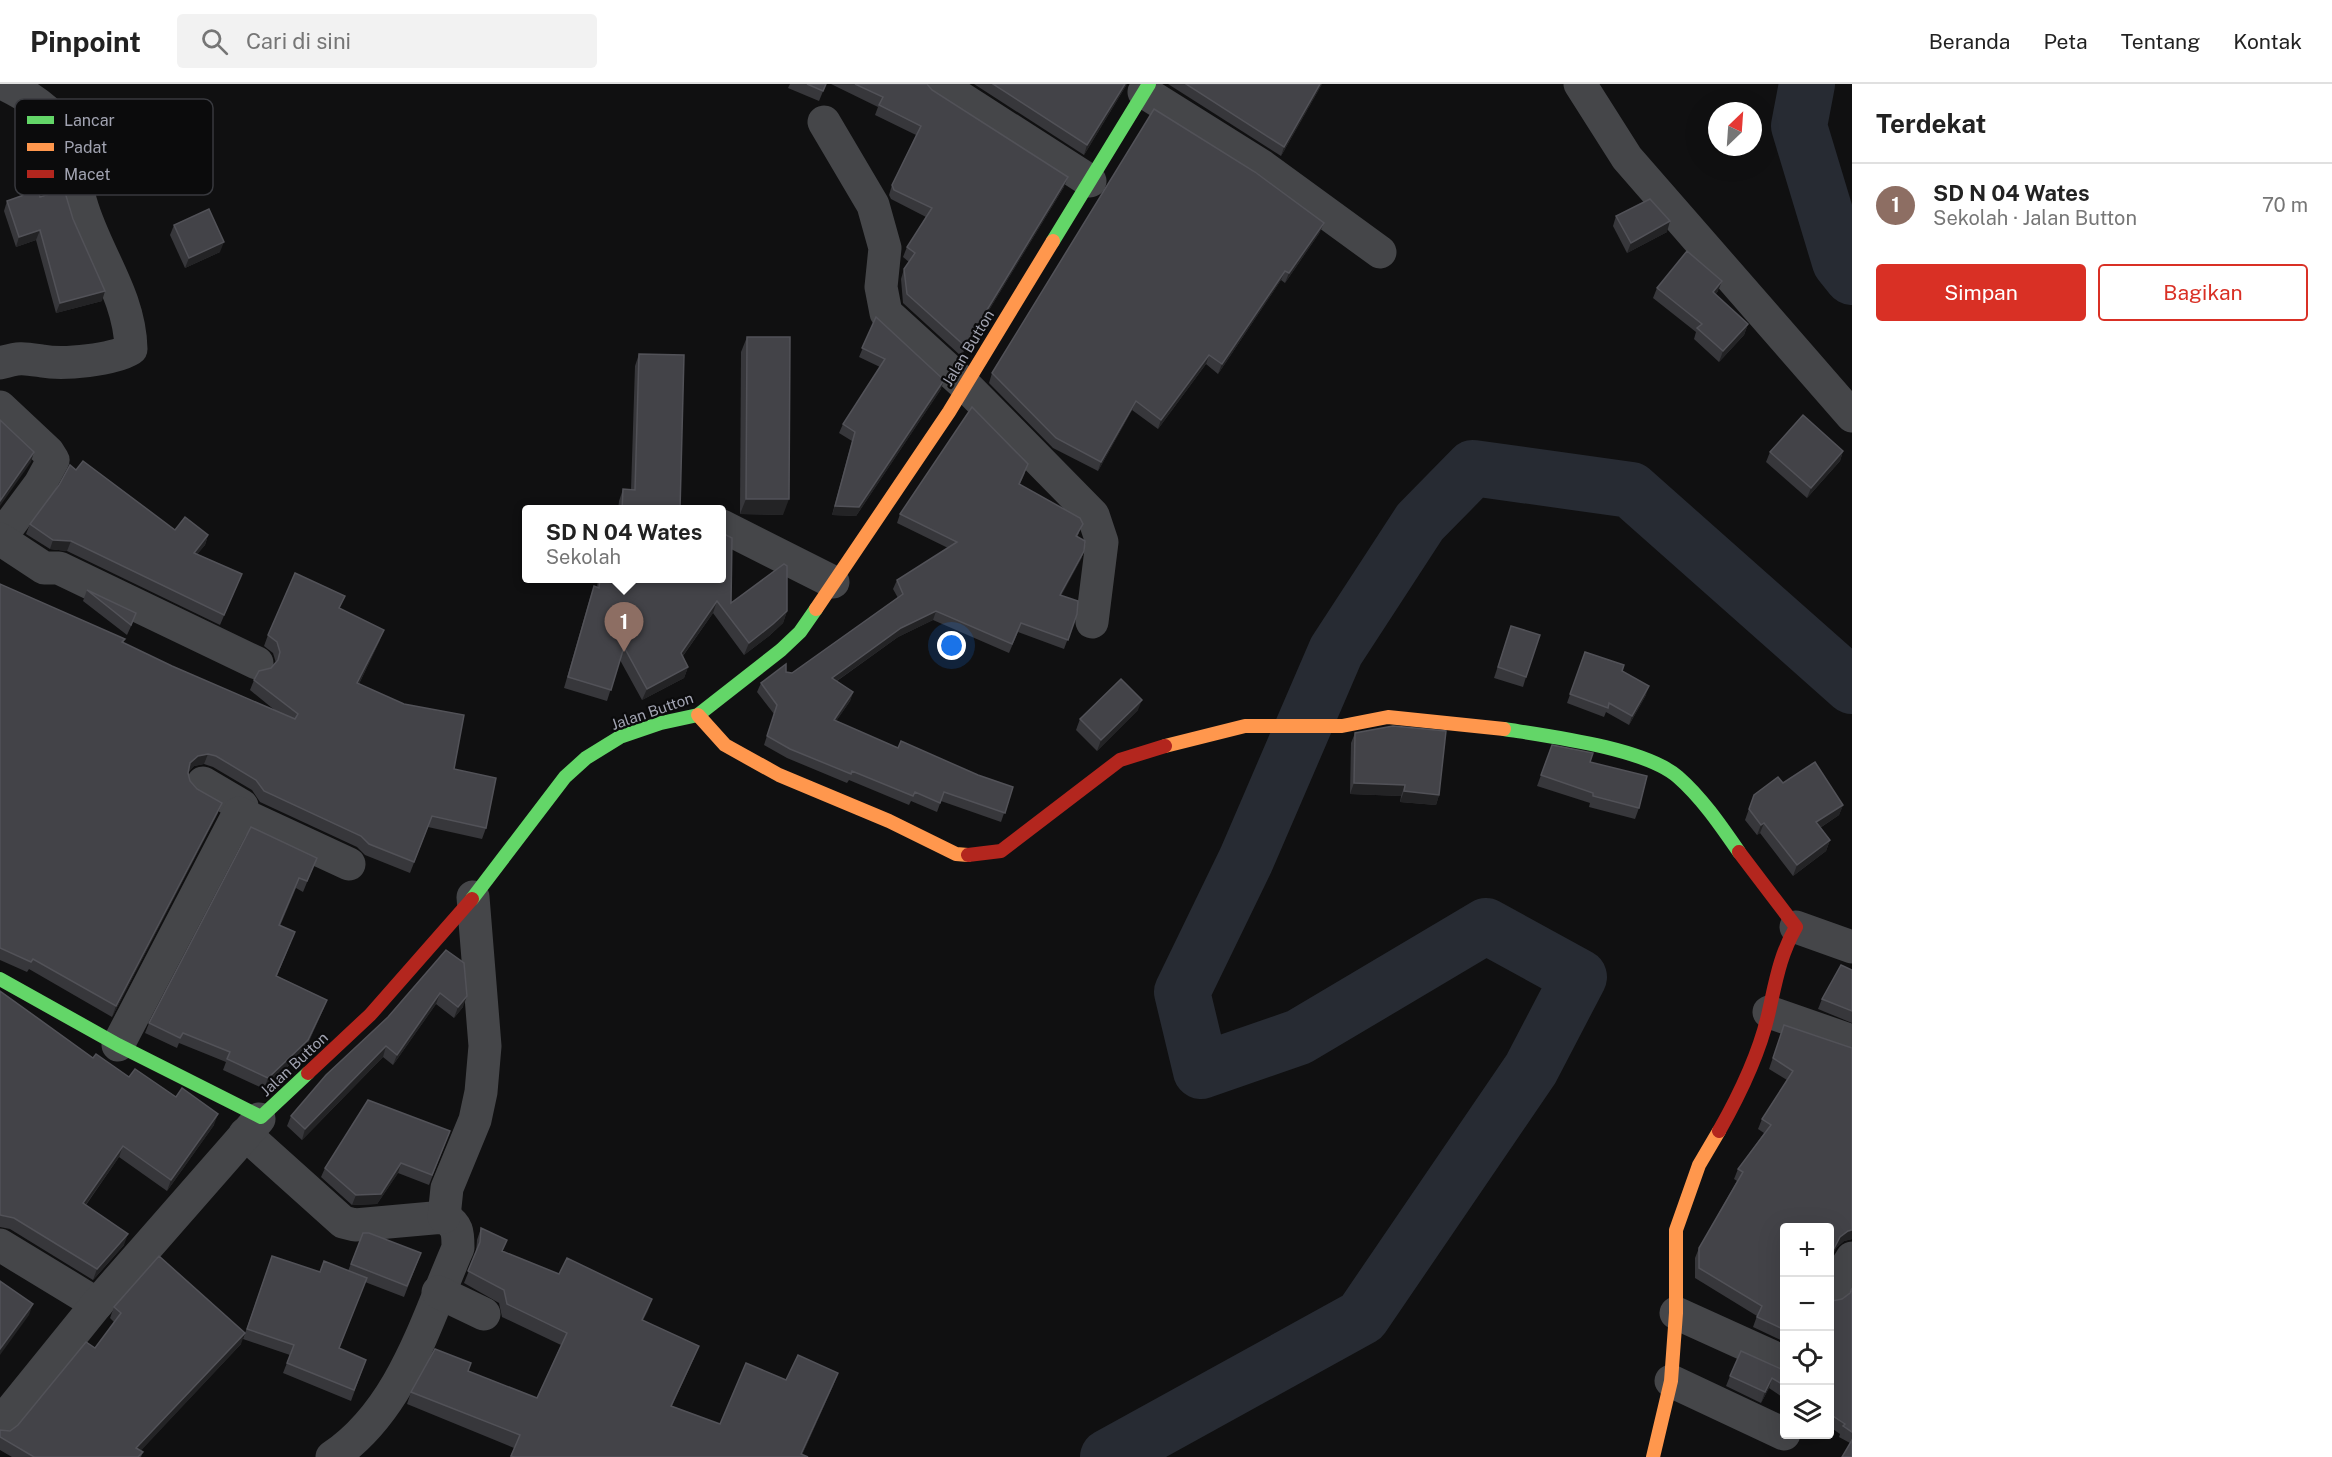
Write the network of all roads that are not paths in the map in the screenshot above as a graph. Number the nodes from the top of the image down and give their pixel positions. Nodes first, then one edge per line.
1 (4, 84) edge
2 (939, 84) edge
3 (1580, 84) edge
4 (1146, 88) edge
5 (32, 99) edge
6 (824, 122) dead end
7 (1090, 181) junction
8 (79, 195) edge
9 (1380, 252) dead end
10 (0, 363) edge
11 (965, 385) junction
12 (0, 407) edge
13 (1852, 416) edge
14 (726, 528) edge
15 (0, 538) edge
16 (833, 582) junction
17 (1092, 622) dead end
18 (257, 663) dead end
19 (698, 716) junction
20 (203, 783) dead end
21 (239, 813) junction
22 (349, 864) dead end
23 (472, 897) junction
24 (1796, 927) junction
25 (1852, 947) edge
26 (0, 979) edge
27 (1769, 1012) junction
28 (1852, 1041) edge
29 (118, 1045) junction
30 (253, 1126) junction
31 (444, 1217) junction
32 (0, 1245) edge
33 (1852, 1258) edge
34 (438, 1292) junction
35 (1839, 1292) edge
36 (97, 1304) junction
37 (1676, 1313) junction
38 (484, 1314) dead end
39 (1780, 1360) edge
40 (1671, 1381) junction
41 (0, 1424) edge
42 (1780, 1432) edge
43 (332, 1457) edge
44 (1653, 1457) edge

1 - 5 street
2 - 7 street
3 - 13 street
4 - 7 street, Jalan Button
4 - 9 street
6 - 11 street
7 - 11 street, Jalan Button
8 - 10 street
11 - 16 street, Jalan Button
11 - 17 street
12 - 15 street
14 - 16 street
15 - 18 street
16 - 19 street, Jalan Button
19 - 23 street, Jalan Button
19 - 24 street
20 - 21 street
21 - 22 street
21 - 29 street
23 - 30 street, Jalan Button
23 - 31 street
24 - 25 street
24 - 27 street
26 - 29 street, Jalan Button
27 - 28 street
27 - 37 street
29 - 30 street, Jalan Button
30 - 31 street
30 - 36 street
31 - 34 street
32 - 36 street
33 - 35 street
34 - 38 street
34 - 43 street
36 - 41 street
37 - 39 street
37 - 40 street
40 - 42 street
40 - 44 street

